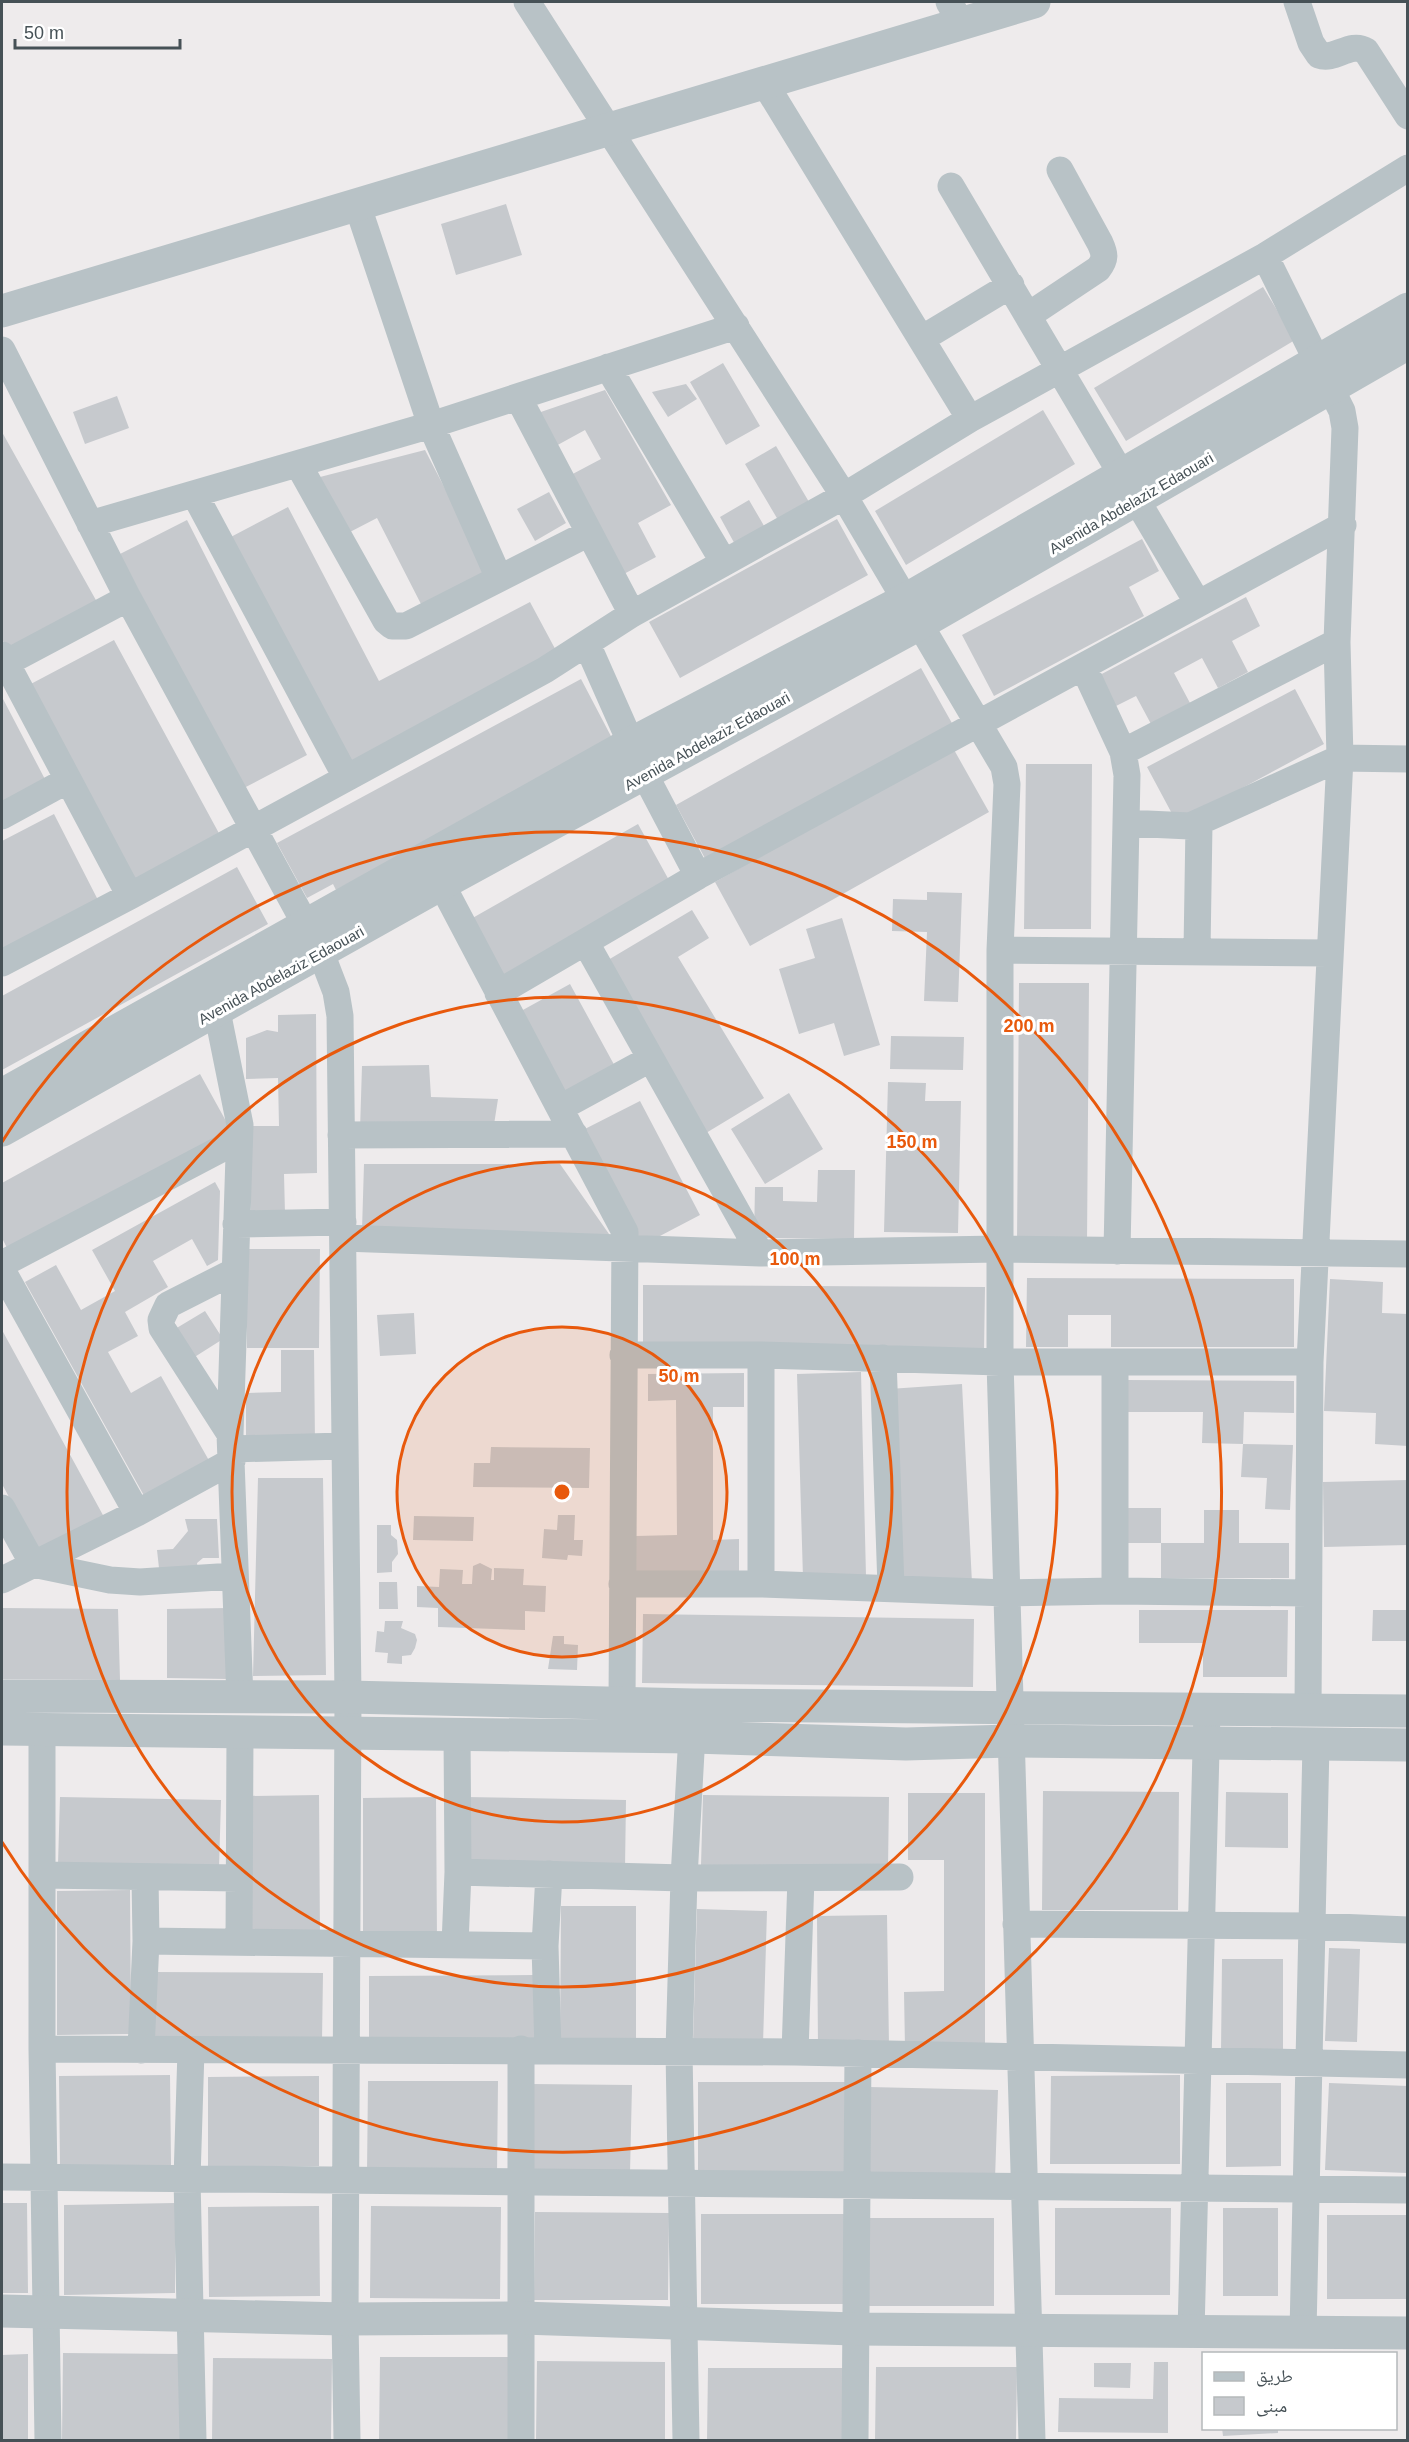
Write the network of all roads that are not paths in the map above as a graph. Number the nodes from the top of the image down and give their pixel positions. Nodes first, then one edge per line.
1 (527, 2) edge
2 (1034, 2) edge
3 (1297, 2) edge
4 (955, 12) edge
5 (764, 82) junction
6 (1407, 116) edge
7 (610, 129) junction
8 (1407, 168) edge
9 (1060, 170) dead end
10 (951, 186) dead end
11 (357, 204) junction
12 (1264, 256) junction
13 (1011, 285) junction
14 (1407, 309) edge
15 (2, 311) edge
16 (1029, 315) junction
17 (736, 326) junction
18 (923, 338) junction
19 (1407, 343) edge
20 (2, 350) edge
21 (608, 367) junction
22 (1060, 369) junction
23 (1324, 375) junction
24 (518, 397) junction
25 (970, 419) junction
26 (431, 425) junction
27 (298, 464) junction
28 (1128, 488) junction
29 (195, 495) junction
30 (844, 496) junction
31 (90, 524) junction
32 (1343, 525) junction
33 (589, 533) junction
34 (723, 561) junction
35 (499, 578) junction
36 (128, 598) junction
37 (1197, 602) junction
38 (914, 611) junction
39 (632, 614) junction
40 (1337, 642) junction
41 (587, 644) junction
42 (3, 661) edge
43 (1084, 668) junction
44 (980, 723) junction
45 (632, 743) junction
46 (1123, 752) junction
47 (1340, 758) junction
48 (1407, 759) edge
49 (645, 775) junction
50 (346, 777) junction
51 (68, 780) junction
52 (2, 816) edge
53 (1126, 823) junction
54 (1199, 824) junction
55 (254, 827) junction
56 (435, 871) junction
57 (698, 876) junction
58 (130, 896) junction
59 (314, 939) junction
60 (586, 943) junction
61 (1122, 949) junction
62 (1000, 950) junction
63 (1197, 950) junction
64 (1328, 953) junction
65 (2, 963) edge
66 (498, 993) junction
67 (217, 1011) junction
68 (650, 1059) junction
69 (2, 1095) edge
70 (560, 1108) junction
71 (2, 1130) edge
72 (573, 1134) junction
73 (341, 1135) junction
74 (238, 1140) junction
75 (236, 1224) junction
76 (343, 1230) junction
77 (626, 1249) junction
78 (999, 1249) junction
79 (1117, 1251) junction
80 (760, 1253) junction
81 (1315, 1254) junction
82 (1407, 1254) edge
83 (2, 1264) edge
84 (2, 1270) edge
85 (236, 1271) junction
86 (623, 1355) junction
87 (761, 1355) junction
88 (883, 1358) junction
89 (1000, 1362) junction
90 (1115, 1362) junction
91 (1310, 1362) junction
92 (344, 1446) junction
93 (231, 1448) junction
94 (2, 1508) edge
95 (137, 1513) junction
96 (33, 1564) junction
97 (234, 1576) junction
98 (2, 1580) edge
99 (622, 1584) junction
100 (761, 1584) junction
101 (891, 1587) junction
102 (1115, 1591) junction
103 (1007, 1593) junction
104 (1307, 1593) junction
105 (2, 1696) edge
106 (348, 1697) junction
107 (240, 1699) junction
108 (622, 1702) junction
109 (694, 1705) junction
110 (1011, 1707) junction
111 (1207, 1711) junction
112 (1407, 1711) edge
113 (1308, 1712) junction
114 (2, 1729) edge
115 (42, 1731) junction
116 (346, 1731) junction
117 (240, 1733) junction
118 (457, 1734) junction
119 (693, 1737) junction
120 (1010, 1741) junction
121 (1205, 1743) junction
122 (1316, 1744) junction
123 (1407, 1745) edge
124 (458, 1872) junction
125 (549, 1874) junction
126 (42, 1875) junction
127 (145, 1877) junction
128 (900, 1877) dead end
129 (238, 1878) junction
130 (684, 1878) junction
131 (801, 1878) junction
132 (1016, 1924) junction
133 (1202, 1925) junction
134 (1313, 1926) junction
135 (1407, 1930) edge
136 (146, 1941) junction
137 (239, 1942) junction
138 (348, 1944) junction
139 (455, 1944) junction
140 (545, 1946) junction
141 (345, 2048) junction
142 (42, 2049) junction
143 (521, 2049) junction
144 (141, 2050) junction
145 (191, 2050) junction
146 (548, 2050) junction
147 (679, 2051) junction
148 (795, 2052) junction
149 (858, 2053) junction
150 (1018, 2056) junction
151 (1198, 2061) junction
152 (1307, 2064) junction
153 (1407, 2065) edge
154 (2, 2177) edge
155 (46, 2177) junction
156 (187, 2179) junction
157 (347, 2180) junction
158 (522, 2182) junction
159 (680, 2184) junction
160 (855, 2185) junction
161 (1024, 2187) junction
162 (1196, 2188) junction
163 (1306, 2189) junction
164 (1407, 2190) edge
165 (2, 2311) edge
166 (48, 2311) junction
167 (192, 2315) junction
168 (522, 2318) junction
169 (345, 2319) junction
170 (683, 2324) junction
171 (854, 2329) junction
172 (1028, 2331) junction
173 (1191, 2332) junction
174 (1303, 2332) junction
175 (1407, 2333) edge
176 (48, 2440) edge
177 (193, 2440) edge
178 (347, 2440) edge
179 (521, 2440) edge
180 (686, 2440) edge
181 (855, 2440) edge
182 (1032, 2440) edge

1 - 7 street
2 - 4 street
3 - 6 street
4 - 5 street
5 - 7 street
5 - 18 street
7 - 11 street
7 - 17 street
8 - 12 street
9 - 16 street
10 - 13 street
11 - 15 street
11 - 26 street
12 - 22 street
12 - 23 street
13 - 16 street
13 - 18 street
14 - 23 street, Avenida Abdelaziz Edaouari
16 - 22 street
17 - 21 street
17 - 30 street
18 - 25 street
19 - 23 street, Avenida Abdelaziz Edaouari
20 - 31 street
21 - 24 street
21 - 34 street
22 - 25 street
22 - 28 street
23 - 28 street, Avenida Abdelaziz Edaouari
23 - 32 street
24 - 26 street
24 - 33 street
25 - 30 street
26 - 27 street
26 - 35 street
27 - 29 street
27 - 35 street
28 - 37 street
28 - 38 street, Avenida Abdelaziz Edaouari
29 - 31 street
29 - 50 street
30 - 34 street
30 - 38 street
31 - 36 street
32 - 37 street
32 - 40 street
33 - 35 street
33 - 39 street
34 - 39 street
36 - 42 street
36 - 55 street
37 - 43 street
38 - 44 street
38 - 45 street, Avenida Abdelaziz Edaouari
38 - 49 street, Avenida Abdelaziz Edaouari
39 - 41 street
40 - 46 street
40 - 47 street
41 - 45 street
41 - 50 street
42 - 51 street
43 - 44 street
43 - 46 street
44 - 57 street
44 - 62 street
45 - 49 street
45 - 56 street, Avenida Abdelaziz Edaouari
46 - 53 street
47 - 48 street
47 - 54 street
47 - 64 street
49 - 56 street, Avenida Abdelaziz Edaouari
49 - 57 street
50 - 55 street
51 - 52 street
51 - 58 street
53 - 54 street
53 - 61 street
54 - 63 street
55 - 58 street
55 - 59 street
56 - 59 street, Avenida Abdelaziz Edaouari
56 - 66 street
57 - 60 street
58 - 65 street
59 - 67 street, Avenida Abdelaziz Edaouari
59 - 69 street, Avenida Abdelaziz Edaouari
59 - 73 street
60 - 66 street
60 - 68 street
61 - 62 street
61 - 63 street
61 - 79 street
62 - 78 street
63 - 64 street
64 - 81 street
66 - 70 street
67 - 71 street, Avenida Abdelaziz Edaouari
67 - 74 street
68 - 70 street
68 - 80 street
70 - 72 street
72 - 73 street
72 - 77 street
73 - 76 street
74 - 75 street
74 - 83 street
75 - 76 street
75 - 85 street
76 - 77 street
76 - 92 street
77 - 80 street
77 - 86 street
78 - 79 street
78 - 80 street
78 - 89 street
79 - 81 street
81 - 82 street
81 - 91 street
84 - 95 street
85 - 93 street
85 - 93 street
86 - 87 street
86 - 99 street
87 - 88 street
87 - 100 street
88 - 89 street
88 - 101 street
89 - 90 street
89 - 103 street
90 - 91 street
90 - 102 street
91 - 104 street
92 - 93 street
92 - 106 street
93 - 95 street
93 - 97 street
94 - 96 street
95 - 96 street
96 - 97 street
96 - 98 street
97 - 107 street
99 - 100 street
99 - 108 street
100 - 101 street
101 - 103 street
102 - 103 street
102 - 104 street
103 - 110 street
104 - 113 street
105 - 107 street
106 - 107 street
106 - 108 street
106 - 116 street
108 - 109 street
109 - 110 street
109 - 119 street
110 - 111 street
110 - 120 street
111 - 113 street
111 - 121 street
112 - 113 street
114 - 115 street
115 - 117 street
115 - 126 street
116 - 117 street
116 - 118 street
116 - 138 street
117 - 129 street
118 - 119 street
118 - 124 street
119 - 120 street
119 - 130 street
120 - 121 street
120 - 132 street
121 - 122 street
121 - 133 street
122 - 123 street
122 - 134 street
124 - 125 street
124 - 139 street
125 - 130 street
125 - 140 street
126 - 127 street
126 - 142 street
127 - 129 street
127 - 136 street
128 - 131 street
129 - 137 street
130 - 131 street
130 - 147 street
131 - 148 street
132 - 133 street
132 - 150 street
133 - 134 street
133 - 151 street
134 - 135 street
134 - 152 street
136 - 137 street
136 - 144 street
137 - 138 street
138 - 139 street
138 - 141 street
139 - 140 street
140 - 146 street
141 - 143 street
141 - 145 street
141 - 157 street
142 - 144 street
142 - 155 street
143 - 146 street
143 - 158 street
144 - 145 street
145 - 156 street
146 - 147 street
147 - 148 street
147 - 159 street
148 - 149 street
149 - 150 street
149 - 160 street
150 - 151 street
150 - 161 street
151 - 152 street
151 - 162 street
152 - 153 street
152 - 163 street
154 - 155 street
155 - 156 street
155 - 166 street
156 - 157 street
156 - 167 street
157 - 158 street
157 - 169 street
158 - 159 street
158 - 168 street
159 - 160 street
159 - 170 street
160 - 161 street
160 - 171 street
161 - 162 street
161 - 172 street
162 - 163 street
162 - 173 street
163 - 164 street
163 - 174 street
165 - 166 street
166 - 167 street
166 - 176 street
167 - 169 street
167 - 177 street
168 - 169 street
168 - 170 street
168 - 179 street
169 - 178 street
170 - 171 street
170 - 180 street
171 - 172 street
171 - 181 street
172 - 173 street
172 - 182 street
173 - 174 street
174 - 175 street

